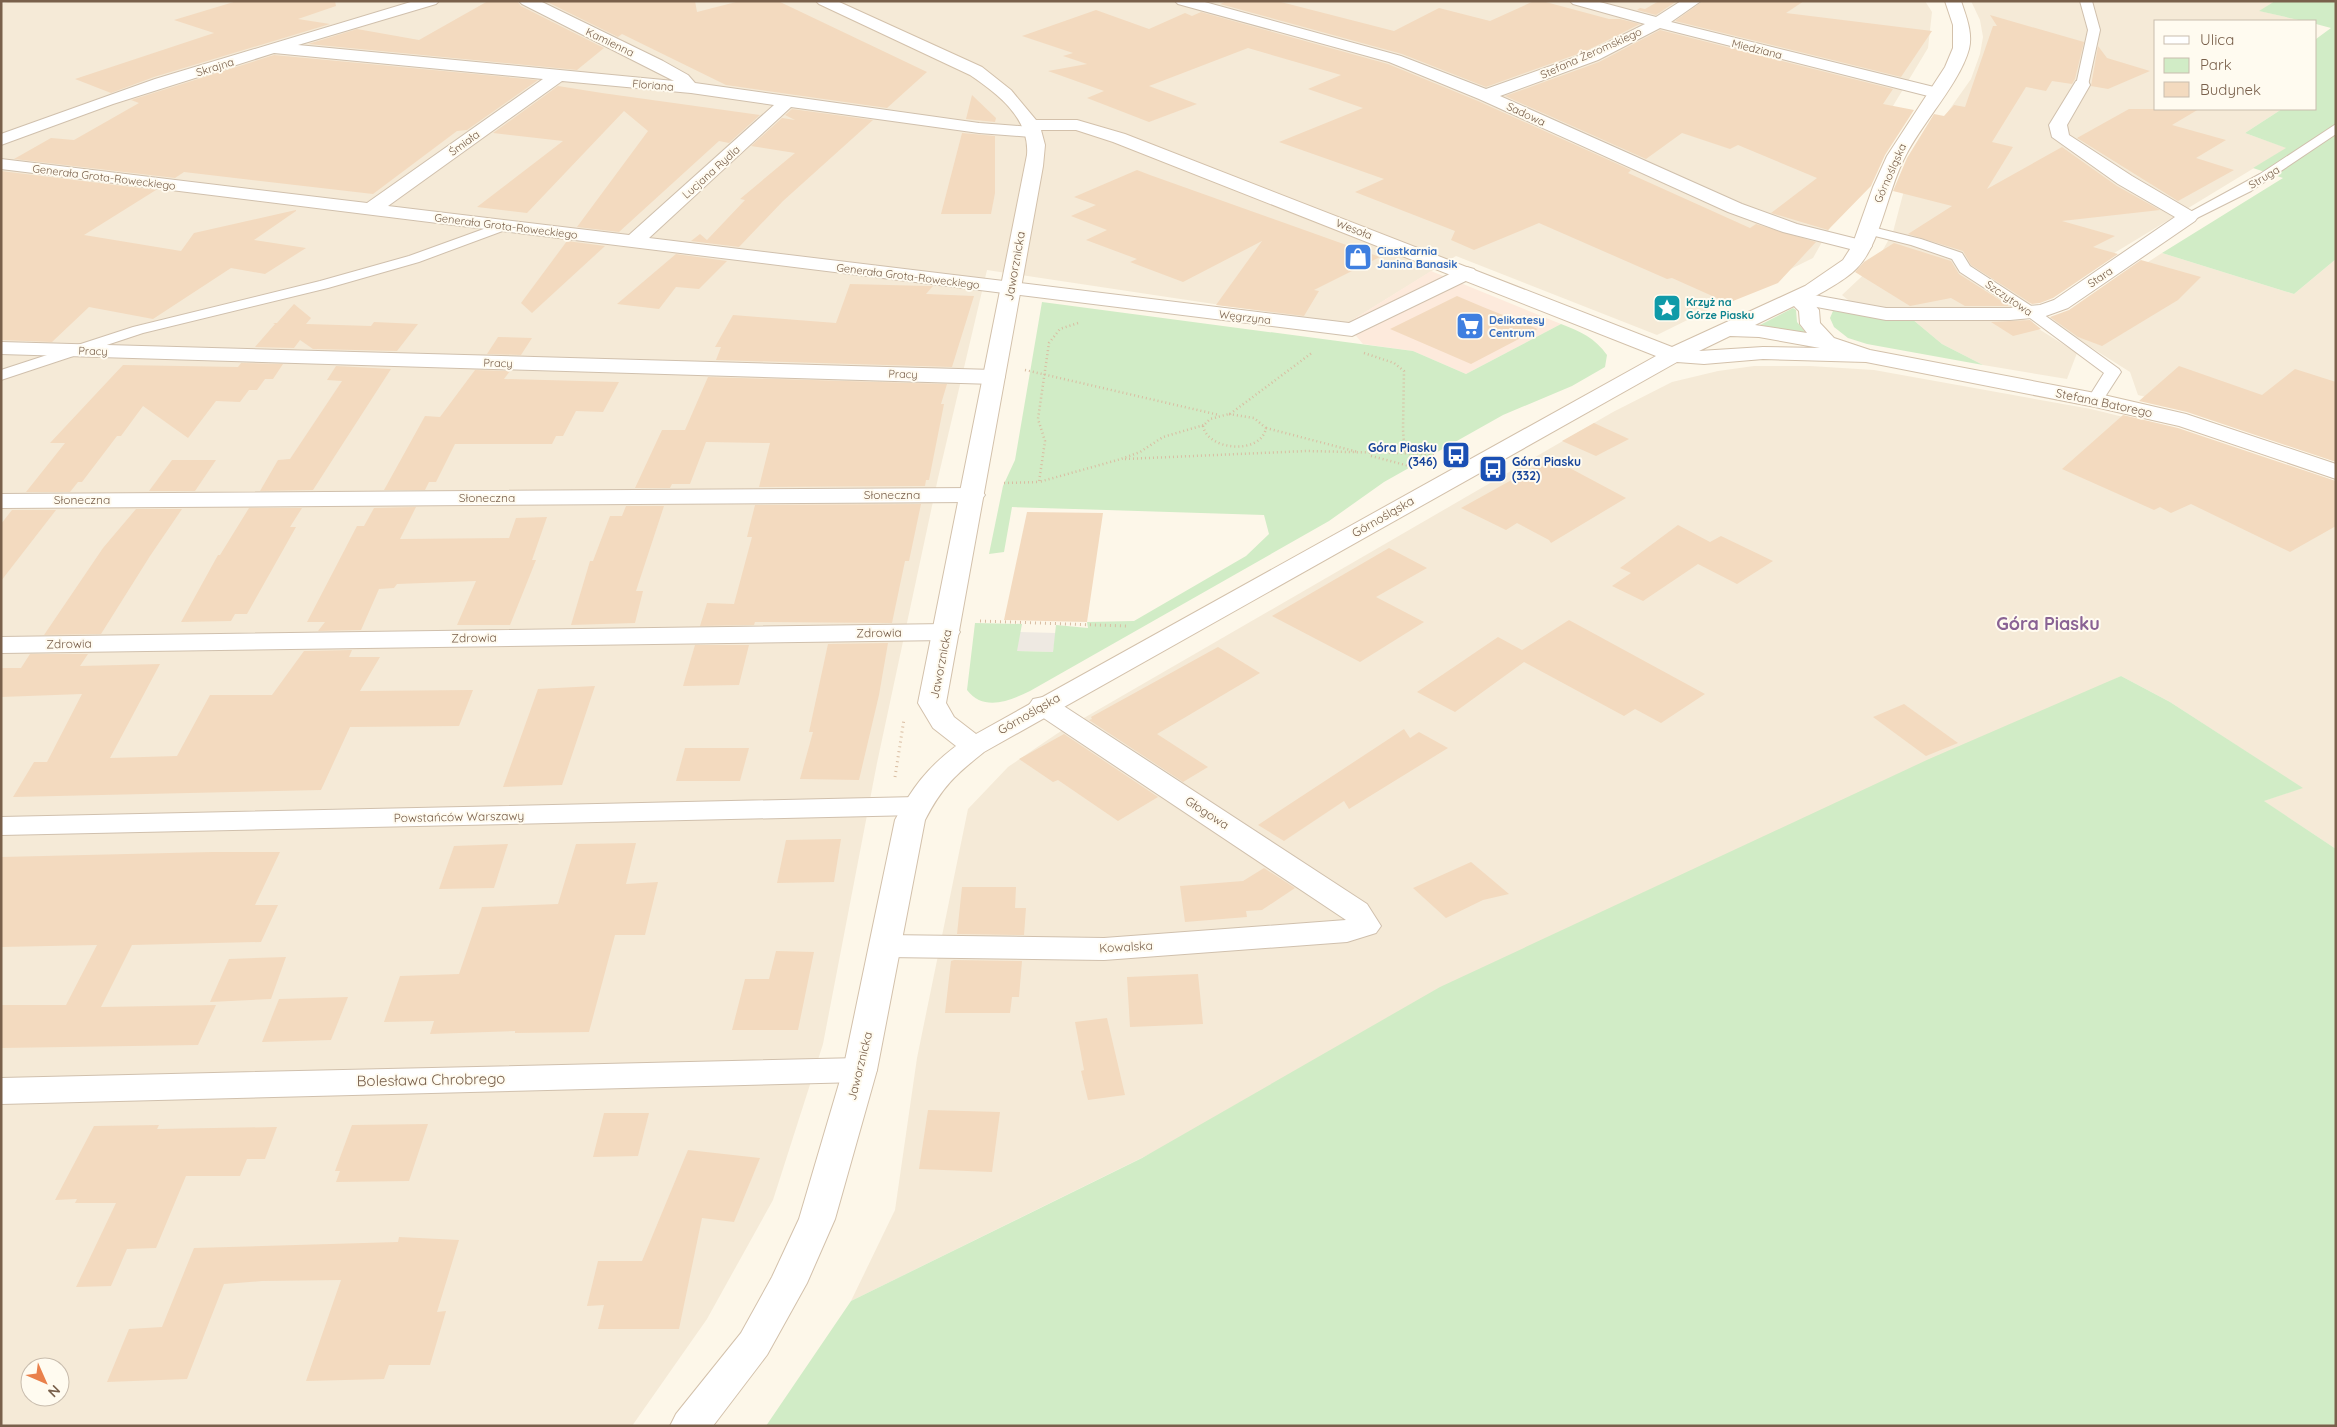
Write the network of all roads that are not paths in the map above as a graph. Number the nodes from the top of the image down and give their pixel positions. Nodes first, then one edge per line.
1 (431, 1) edge
2 (527, 1) edge
3 (824, 1) edge
4 (1183, 1) edge
5 (1578, 1) edge
6 (1693, 1) edge
7 (1953, 1) edge
8 (2086, 1) edge
9 (1658, 23) junction
10 (274, 48) junction
11 (558, 76) junction
12 (2082, 85) joint
13 (690, 88) junction
14 (1936, 93) junction
15 (1485, 95) junction
16 (787, 102) junction
17 (1030, 128) junction
18 (2336, 128) edge
19 (1, 140) edge
20 (1, 164) edge
21 (370, 210) junction
22 (2188, 217) junction
23 (503, 226) junction
24 (1865, 238) junction
25 (634, 241) junction
26 (1467, 273) junction
27 (1011, 289) junction
28 (1797, 298) junction
29 (2031, 312) junction
30 (1726, 330) junction
31 (1826, 343) junction
32 (1, 348) edge
33 (74, 351) junction
34 (1764, 353) junction
35 (1673, 355) junction
36 (1866, 356) junction
37 (1, 375) edge
38 (994, 377) junction
39 (2095, 400) junction
40 (2336, 472) edge
41 (973, 495) junction
42 (1, 501) edge
43 (959, 626) junction
44 (1, 645) edge
45 (1043, 705) junction
46 (974, 746) junction
47 (917, 806) junction
48 (1, 826) edge
49 (1365, 926) joint
50 (886, 946) junction
51 (860, 1070) junction
52 (1, 1091) edge
53 (690, 1426) edge

1 - 10 street, Skrajna
2 - 13 street, Kamienna
3 - 17 street, Jaworznicka
4 - 15 street, Sadowa
5 - 9 street, Miedziana
6 - 9 street, Stefana Żeromskiego
7 - 14 street, Górnośląska
8 - 12 lane
9 - 14 street, Miedziana
9 - 15 street, Stefana Żeromskiego
10 - 11 street, Floriana
10 - 19 street, Skrajna
11 - 13 street, Floriana
11 - 21 street, Śmiała
12 - 22 street
13 - 16 street, Floriana
14 - 24 street, Górnośląska
15 - 24 street, Sadowa
16 - 17 street, Floriana
16 - 25 street, Lucjana Rydla
17 - 26 street, Wesoła
17 - 27 street, Jaworznicka
18 - 22 lane, Struga
20 - 21 street, Generała Grota-Roweckiego
21 - 23 street, Generała Grota-Roweckiego
22 - 29 street, Stara
23 - 25 street, Generała Grota-Roweckiego
23 - 33 lane
24 - 28 street, Górnośląska
24 - 29 lane, Szczytowa
25 - 27 street, Generała Grota-Roweckiego
26 - 27 street, Węgrzyna
26 - 35 street, Wesoła
27 - 38 street, Jaworznicka
28 - 29 street, Stara
28 - 30 street, Górnośląska
28 - 31 street
29 - 39 lane, Szczytowa
30 - 31 street, Stefana Batorego
30 - 34 street, Stefana Batorego
30 - 35 street, Górnośląska
31 - 36 street, Stefana Batorego
32 - 33 street, Pracy
33 - 37 lane
33 - 38 street, Pracy
34 - 35 street, Stefana Batorego
34 - 36 street, Stefana Batorego
35 - 45 street, Górnośląska
36 - 39 street, Stefana Batorego
38 - 41 street, Jaworznicka
39 - 40 street, Stefana Batorego
41 - 42 street, Słoneczna
41 - 43 street, Jaworznicka
43 - 44 street, Zdrowia
43 - 46 street, Jaworznicka
45 - 46 street, Górnośląska
45 - 49 street, Głogowa
46 - 47 street, Jaworznicka
47 - 48 street, Powstańców Warszawy
47 - 50 street, Jaworznicka
49 - 50 street, Kowalska
50 - 51 street, Jaworznicka
51 - 52 street, Bolesława Chrobrego
51 - 53 street, Jaworznicka

